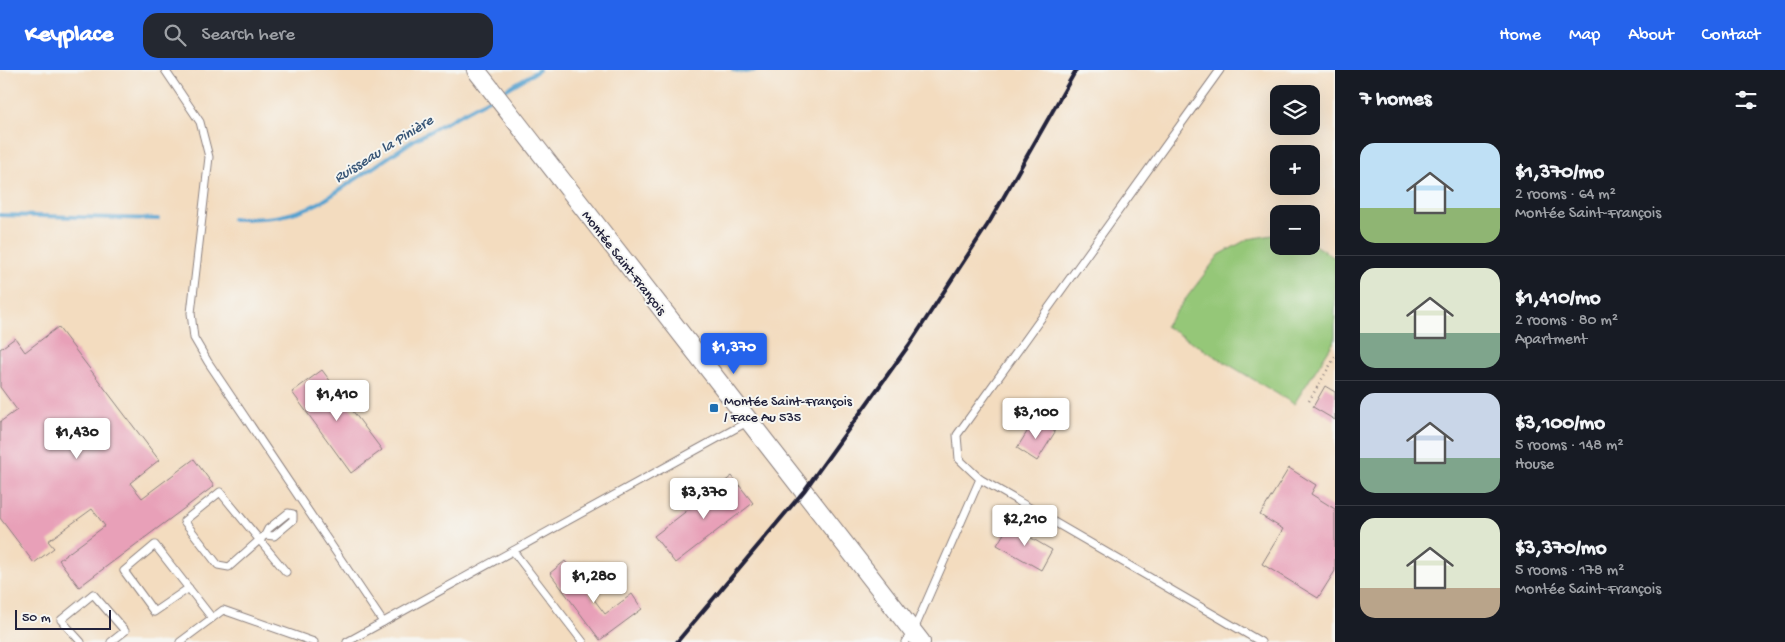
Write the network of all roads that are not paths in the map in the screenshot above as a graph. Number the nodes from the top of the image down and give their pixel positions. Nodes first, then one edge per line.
1 (165, 70) edge
2 (1220, 70) edge
3 (477, 72) edge
4 (749, 421) junction
5 (980, 478) junction
6 (305, 506) junction
7 (258, 540) junction
8 (513, 551) junction
9 (286, 572) dead end
10 (189, 588) junction
11 (212, 618) junction
12 (383, 622) junction
13 (913, 638) edge
14 (80, 642) edge
15 (111, 642) edge
16 (180, 642) edge
17 (314, 642) edge
18 (347, 642) edge
19 (583, 642) edge
20 (1261, 642) edge

1 - 6 lane
2 - 5 lane
3 - 4 street, Montée Saint-François
4 - 8 lane
4 - 13 street, Montée Saint-François
5 - 13 lane
5 - 20 lane
6 - 7 lane
6 - 12 lane
7 - 7 lane
7 - 9 lane
8 - 12 lane
8 - 19 lane
10 - 10 lane
10 - 11 lane
11 - 16 lane
11 - 17 lane
12 - 18 lane
14 - 15 lane

